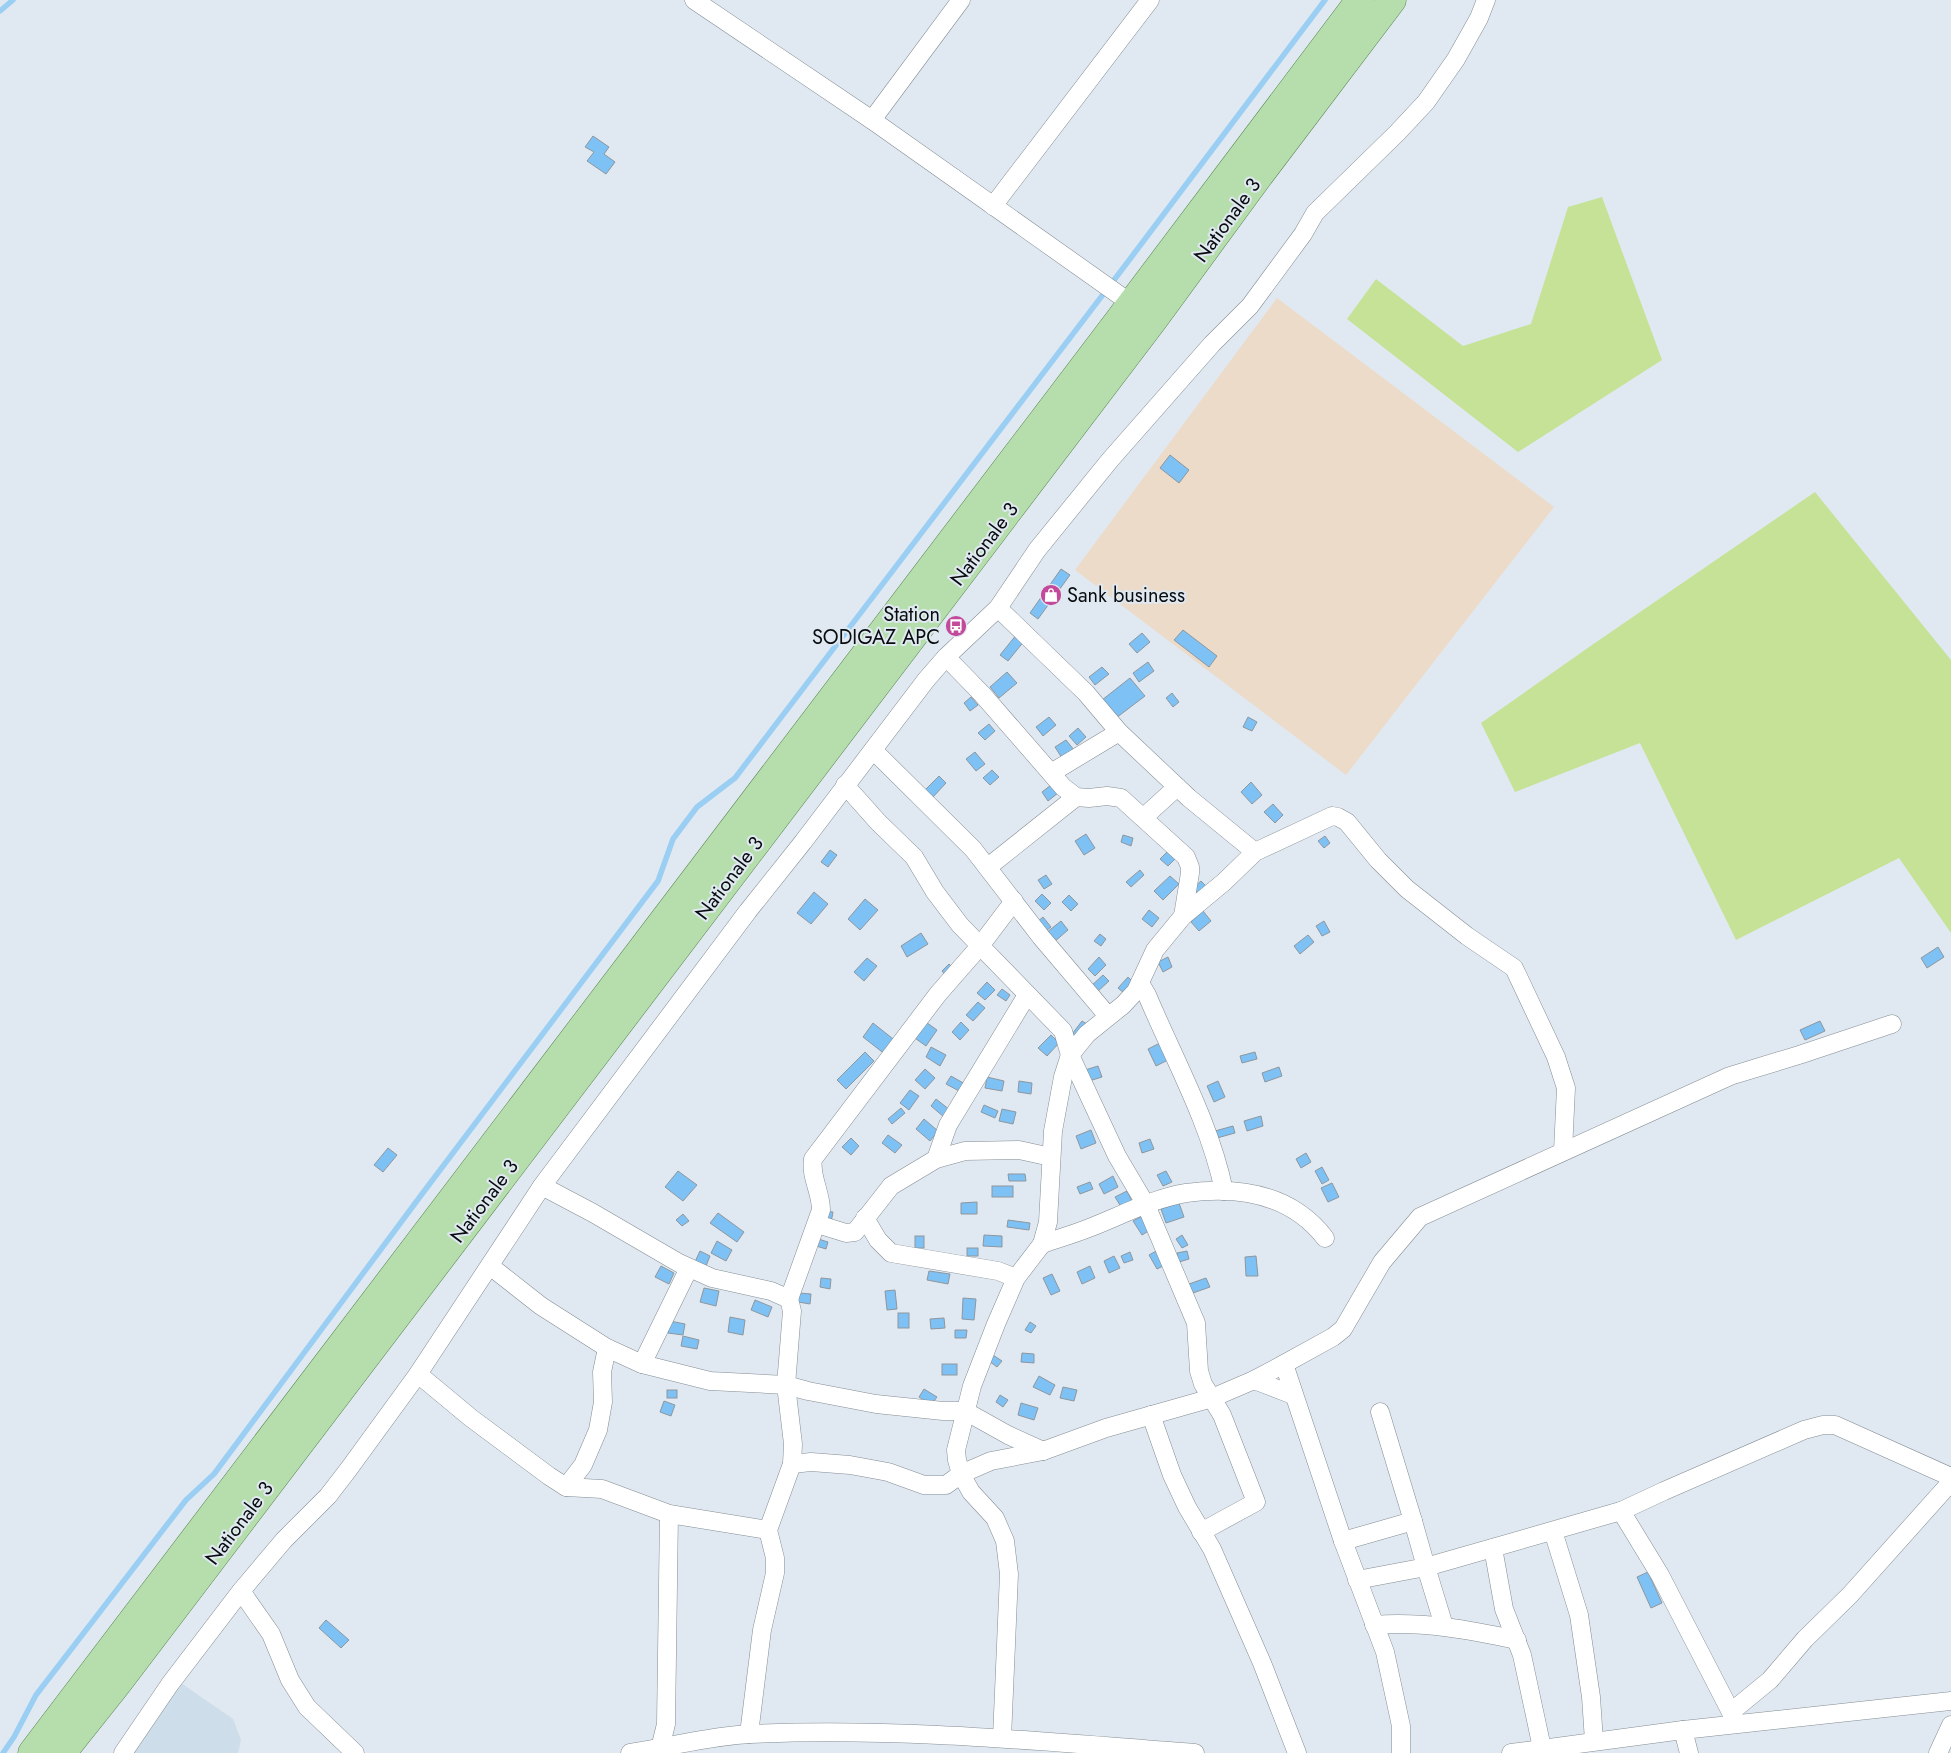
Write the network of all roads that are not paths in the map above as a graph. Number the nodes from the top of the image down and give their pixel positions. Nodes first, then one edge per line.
1 (694, 0) edge
2 (961, 0) edge
3 (1150, 0) edge
4 (1360, 0) edge
5 (1392, 0) edge
6 (1486, 0) edge
7 (872, 120) junction
8 (992, 206) junction
9 (1132, 304) junction
10 (1154, 319) junction
11 (998, 608) junction
12 (946, 658) junction
13 (1119, 732) junction
14 (873, 750) junction
15 (1051, 773) junction
16 (845, 785) junction
17 (1177, 786) junction
18 (1076, 797) junction
19 (1144, 818) junction
20 (1255, 852) junction
21 (988, 867) junction
22 (1014, 902) junction
23 (1183, 916) junction
24 (980, 946) junction
25 (1140, 983) junction
26 (1027, 995) junction
27 (1108, 1016) junction
28 (1892, 1024) dead end
29 (1070, 1055) junction
30 (1563, 1151) junction
31 (1051, 1157) junction
32 (936, 1159) junction
33 (542, 1186) junction
34 (1224, 1191) junction
35 (1146, 1205) junction
36 (865, 1218) junction
37 (817, 1224) junction
38 (1325, 1238) dead end
39 (1042, 1244) junction
40 (490, 1266) junction
41 (690, 1268) junction
42 (1016, 1278) junction
43 (789, 1299) junction
44 (606, 1348) junction
45 (642, 1364) junction
46 (1284, 1364) junction
47 (418, 1374) junction
48 (1254, 1380) junction
49 (786, 1385) junction
50 (1294, 1395) junction
51 (1212, 1398) junction
52 (965, 1411) junction
53 (1380, 1412) dead end
54 (1151, 1415) junction
55 (1043, 1451) junction
56 (792, 1464) junction
57 (961, 1474) junction
58 (1951, 1477) edge
59 (1951, 1482) edge
60 (566, 1487) junction
61 (1621, 1511) junction
62 (669, 1514) junction
63 (1413, 1521) junction
64 (768, 1530) junction
65 (1553, 1531) junction
66 (1201, 1532) junction
67 (1344, 1541) junction
68 (1493, 1548) junction
69 (1426, 1567) junction
70 (1357, 1580) junction
71 (241, 1591) junction
72 (1504, 1609) junction
73 (1374, 1625) junction
74 (1444, 1626) junction
75 (1484, 1633) junction
76 (1517, 1640) junction
77 (1951, 1701) edge
78 (1734, 1718) junction
79 (1951, 1724) edge
80 (1683, 1730) junction
81 (749, 1734) junction
82 (1002, 1738) junction
83 (1594, 1741) junction
84 (1067, 1748) edge
85 (1542, 1748) junction
86 (659, 1751) edge
87 (32, 1753) edge
88 (62, 1753) edge
89 (123, 1753) edge
90 (355, 1753) edge
91 (630, 1753) edge
92 (1194, 1753) edge
93 (1297, 1753) edge
94 (1402, 1753) edge
95 (1511, 1753) edge
96 (1689, 1753) edge
97 (1938, 1753) edge

1 - 7 street
2 - 7 street
3 - 8 street
4 - 9 main road, Nationale 3
5 - 10 main road, Nationale 3
6 - 11 street
7 - 8 street
8 - 9 street
9 - 10 street
9 - 87 main road, Nationale 3
10 - 88 main road, Nationale 3
11 - 12 street
11 - 13 street
12 - 14 street
12 - 15 street
13 - 15 street
13 - 17 street
14 - 16 street
14 - 21 street
15 - 18 street
16 - 24 street
16 - 33 street
17 - 19 street
17 - 20 street
18 - 19 street
18 - 21 street
19 - 23 street
20 - 23 street
20 - 30 street
21 - 22 street
22 - 24 street
22 - 27 street
23 - 25 street
24 - 26 street
24 - 37 street
25 - 27 street
25 - 34 street
26 - 29 street
26 - 32 street
27 - 29 street
28 - 30 street
29 - 31 street
29 - 35 street
30 - 46 street
31 - 32 street
31 - 39 street
32 - 36 street
33 - 40 street
33 - 41 street
34 - 35 street
34 - 38 street
35 - 39 street
35 - 51 street
36 - 37 street
36 - 42 street
37 - 43 street
39 - 42 street
40 - 44 street
40 - 47 street
41 - 43 street
41 - 45 street
42 - 52 street
43 - 49 street
44 - 45 street
44 - 60 street
45 - 49 street
46 - 48 street
46 - 50 street
47 - 60 street
47 - 71 street
48 - 50 street
48 - 51 street
49 - 52 street
49 - 56 street
50 - 67 street
51 - 54 street
51 - 66 street
52 - 55 street
52 - 57 street
53 - 63 street
54 - 55 street
54 - 66 street
55 - 57 street
56 - 57 street
56 - 64 street
57 - 82 street
58 - 61 street
59 - 78 street
60 - 62 street
61 - 65 street
61 - 78 street
62 - 64 street
62 - 86 street
63 - 67 street
63 - 69 street
64 - 81 street
65 - 68 street
65 - 83 street
66 - 93 street
67 - 70 street
68 - 69 street
68 - 72 street
69 - 70 street
69 - 74 street
70 - 73 street
71 - 89 street
71 - 90 street
72 - 75 street
72 - 76 street
73 - 74 street
73 - 94 street
74 - 75 street
75 - 76 street
76 - 85 street
77 - 78 street
78 - 80 street
79 - 97 street
80 - 83 street
80 - 96 street
81 - 82 street
81 - 86 street
82 - 84 street
83 - 85 street
84 - 92 street
85 - 95 street
86 - 91 street

